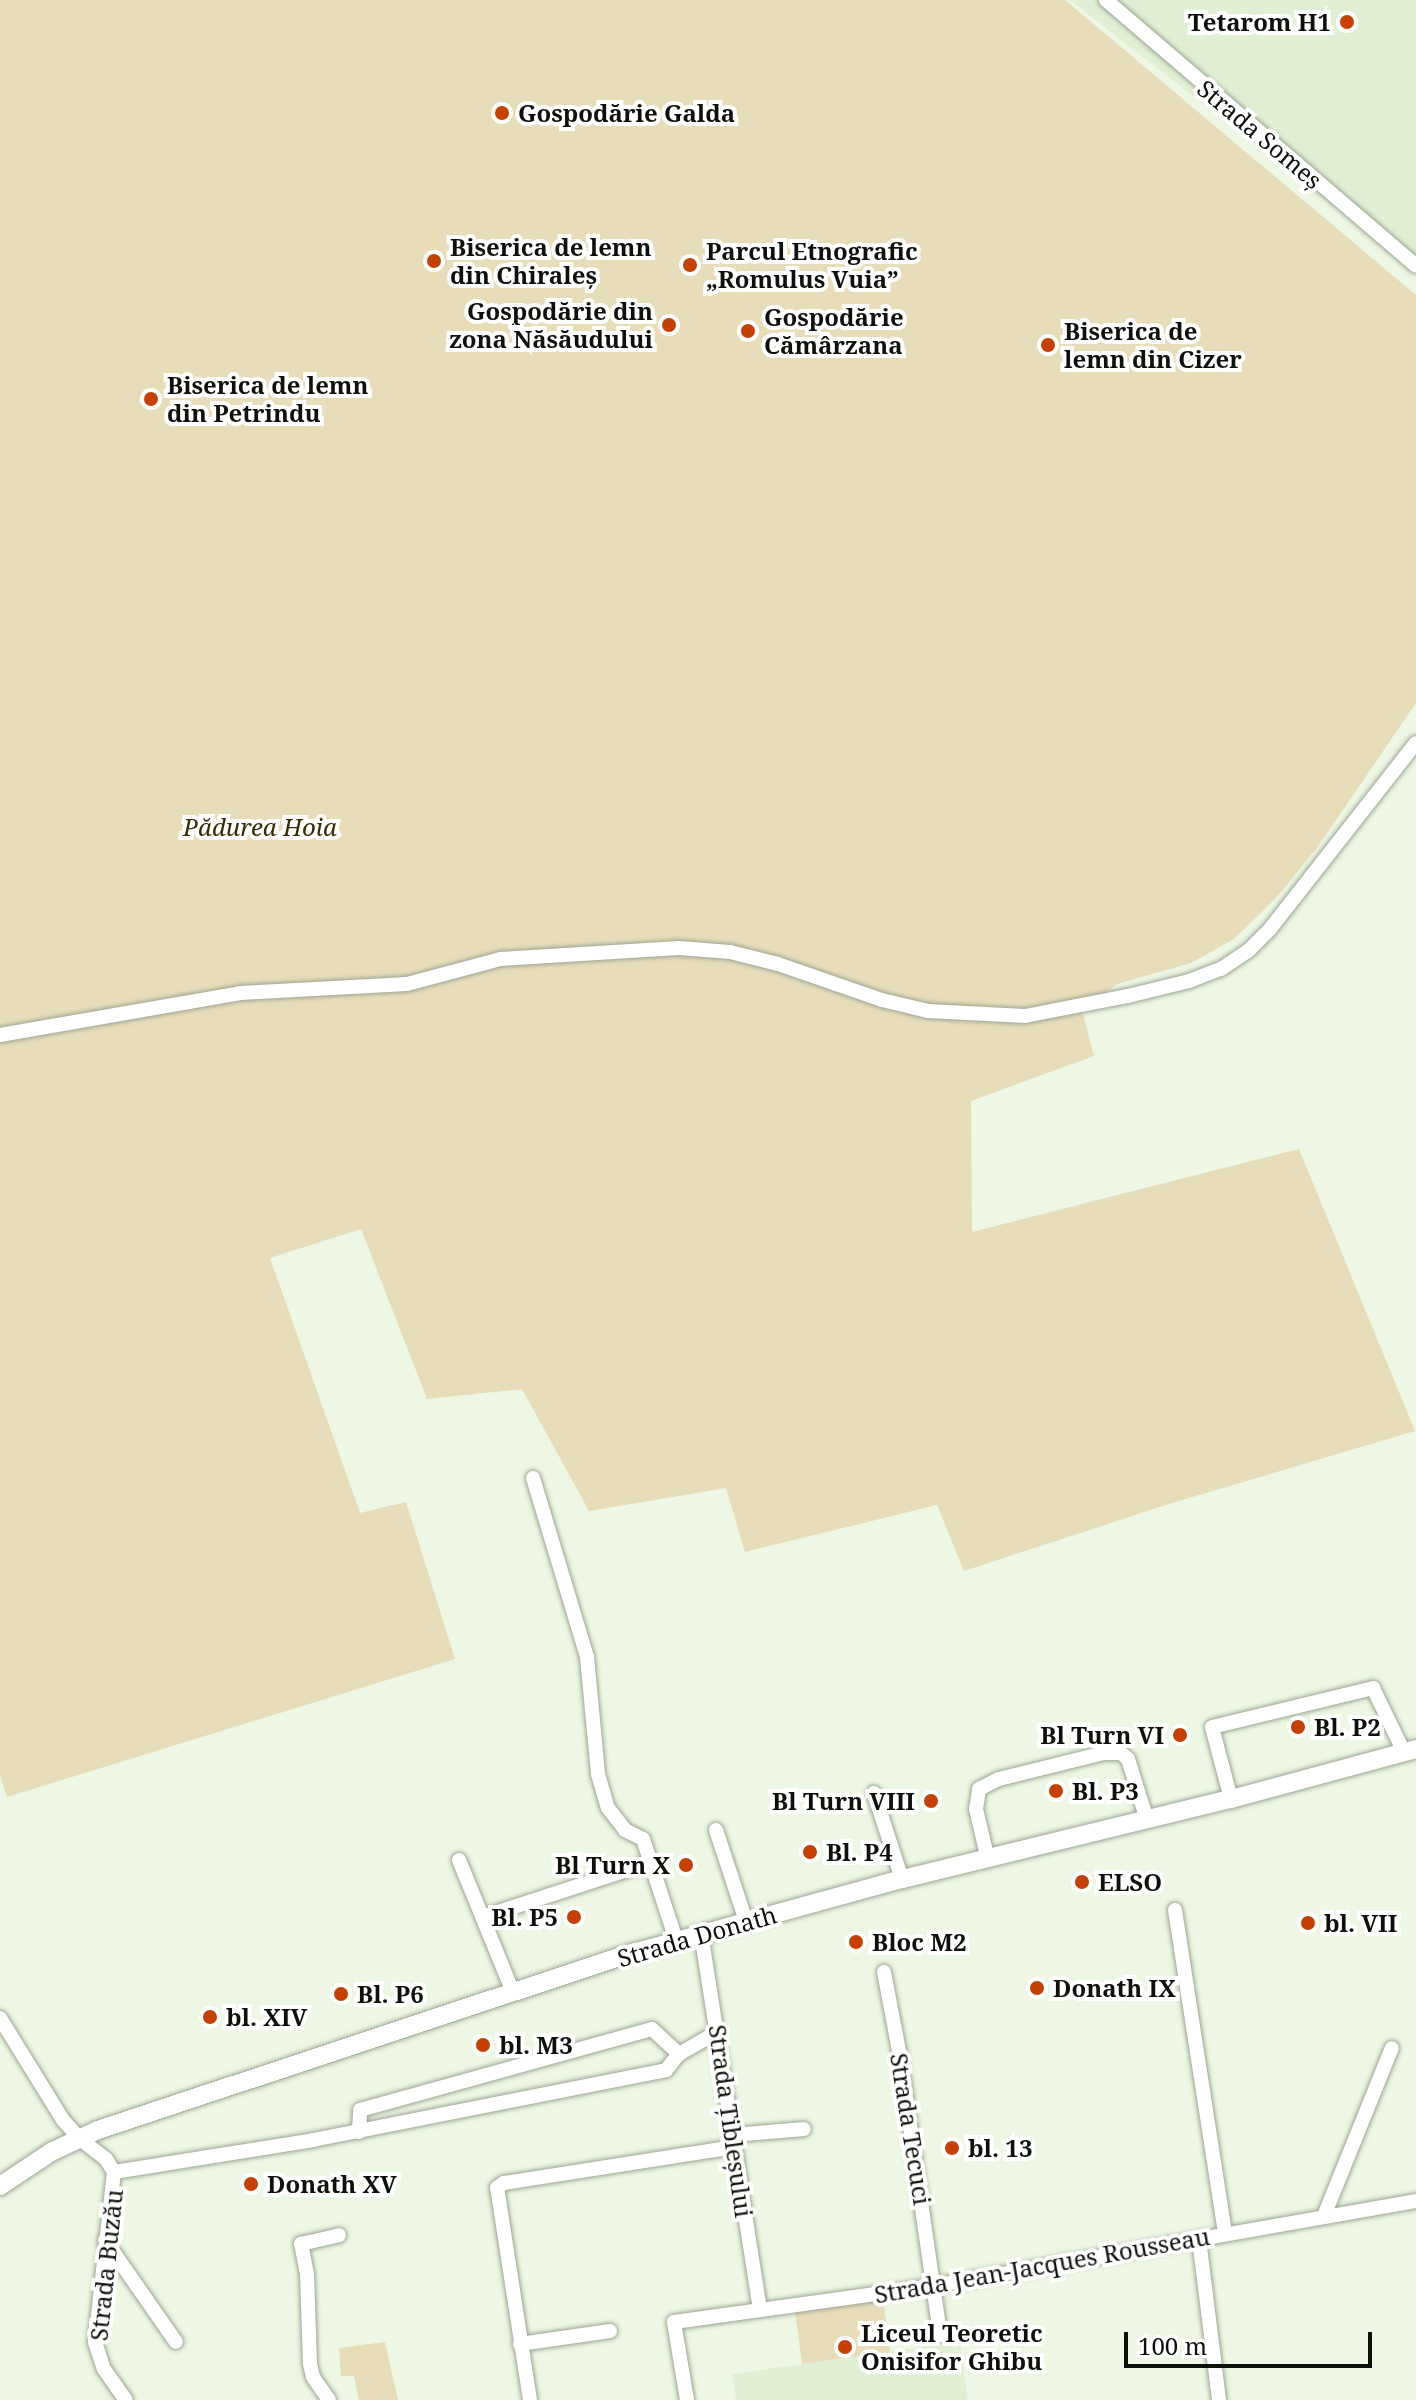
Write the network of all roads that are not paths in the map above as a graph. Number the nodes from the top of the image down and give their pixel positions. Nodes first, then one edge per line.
1 (1109, 2) edge
2 (1416, 266) edge
3 (1416, 743) edge
4 (0, 1035) edge
5 (533, 1478) dead end
6 (1410, 1750) edge
7 (874, 1793) dead end
8 (1231, 1799) junction
9 (1147, 1820) junction
10 (716, 1830) dead end
11 (459, 1860) dead end
12 (988, 1860) junction
13 (651, 1862) junction
14 (902, 1879) junction
15 (1175, 1910) dead end
16 (483, 1917) junction
17 (746, 1921) junction
18 (701, 1933) junction
19 (676, 1940) junction
20 (884, 1972) dead end
21 (513, 1992) junction
22 (0, 2018) edge
23 (719, 2031) junction
24 (1392, 2048) dead end
25 (679, 2054) junction
26 (804, 2129) dead end
27 (359, 2132) junction
28 (79, 2138) junction
29 (734, 2141) junction
30 (114, 2172) junction
31 (0, 2186) edge
32 (1416, 2201) edge
33 (1324, 2216) junction
34 (1225, 2234) junction
35 (339, 2235) dead end
36 (1199, 2239) junction
37 (105, 2240) junction
38 (934, 2286) junction
39 (760, 2308) junction
40 (610, 2331) dead end
41 (940, 2335) dead end
42 (176, 2342) dead end
43 (520, 2344) junction
44 (126, 2400) edge
45 (329, 2400) edge
46 (530, 2400) edge
47 (687, 2400) edge
48 (1219, 2400) edge

1 - 2 street, Strada Someș
3 - 4 street
5 - 13 street
6 - 8 main road, Strada Donath
6 - 8 street
7 - 14 street
8 - 9 main road, Strada Donath
9 - 12 main road, Strada Donath
9 - 12 street
10 - 17 street
11 - 16 street
12 - 14 main road, Strada Donath
13 - 16 street
13 - 19 street
14 - 17 main road, Strada Donath
15 - 34 street
16 - 21 street
17 - 18 main road, Strada Donath
18 - 19 main road, Strada Donath
18 - 23 street, Strada Țibleșului
19 - 21 main road, Strada Donath
20 - 38 street, Strada Tecuci
21 - 28 main road, Strada Donath
22 - 28 street, Strada Buzău
23 - 25 street
23 - 29 street, Strada Țibleșului
24 - 33 street
25 - 27 street
25 - 27 street
26 - 29 street
27 - 30 street
28 - 30 street, Strada Buzău
28 - 31 main road, Strada Donath
29 - 39 street, Strada Țibleșului
29 - 43 street
30 - 37 street, Strada Buzău
32 - 33 street, Strada Jean-Jacques Rousseau
33 - 34 street, Strada Jean-Jacques Rousseau
34 - 36 street, Strada Jean-Jacques Rousseau
35 - 45 street
36 - 38 street, Strada Jean-Jacques Rousseau
36 - 48 street
37 - 42 street
37 - 44 street, Strada Buzău
38 - 39 street, Strada Jean-Jacques Rousseau
38 - 41 street, Strada Tecuci
39 - 47 street, Strada Jean-Jacques Rousseau
40 - 43 street
43 - 46 street

